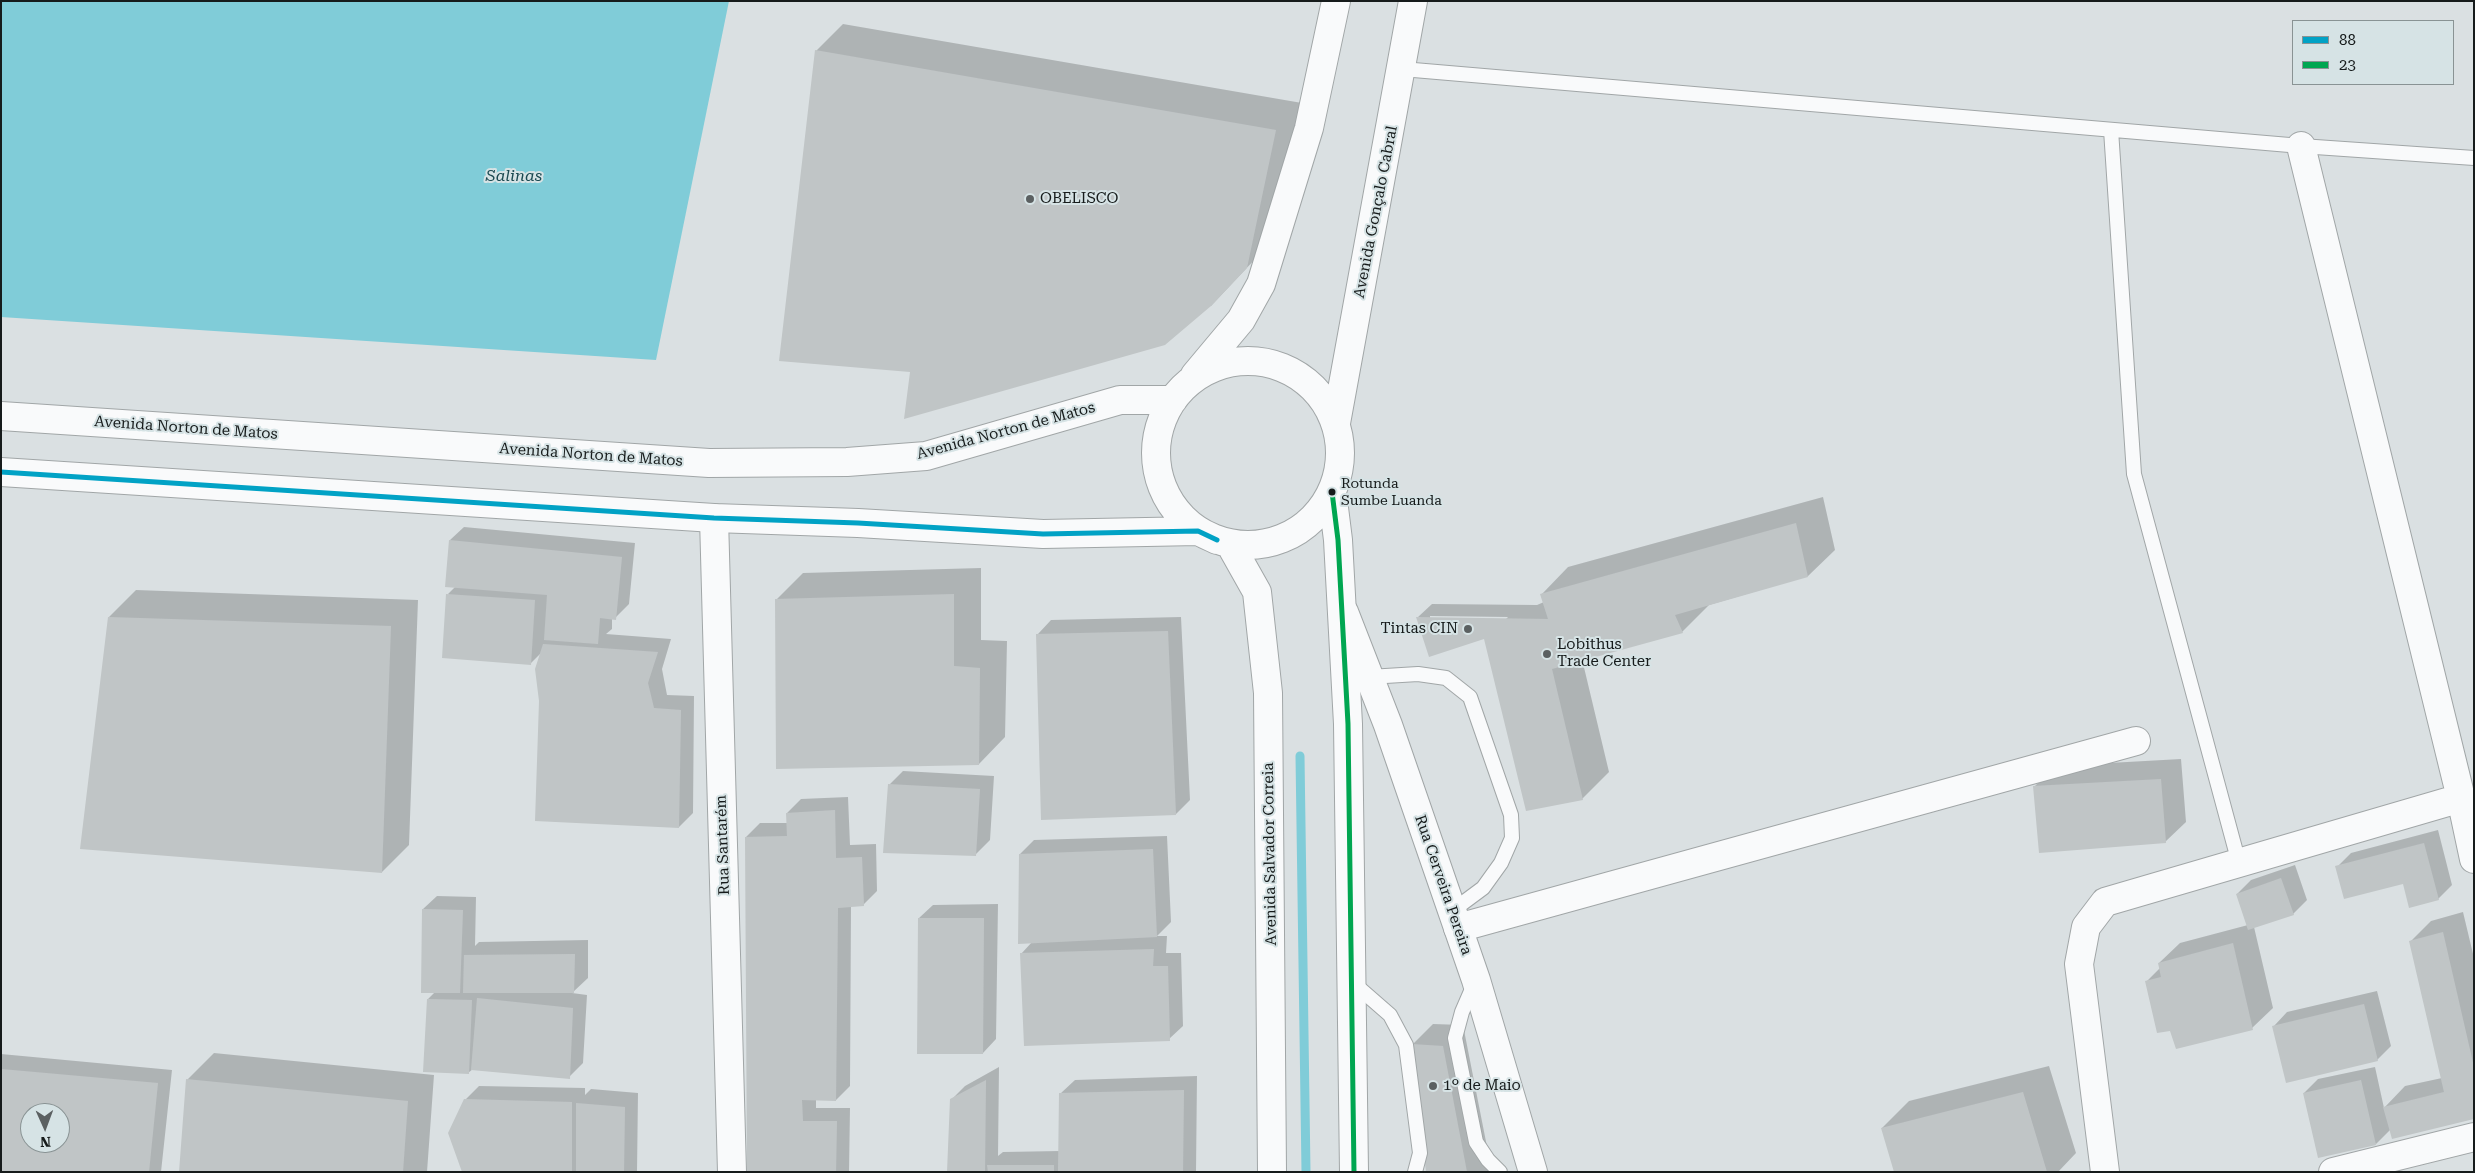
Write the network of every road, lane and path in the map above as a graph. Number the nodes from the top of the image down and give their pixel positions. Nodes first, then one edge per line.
1 (1336, 1) edge
2 (1413, 1) edge
3 (1402, 69) junction
4 (2111, 130) junction
5 (2301, 146) junction
6 (2474, 158) edge
7 (1191, 380) junction
8 (1173, 400) junction
9 (1, 416) edge
10 (1336, 423) junction
11 (1, 472) edge
12 (1332, 492) junction
13 (714, 518) junction
14 (1198, 531) junction
15 (1230, 544) junction
16 (1340, 604) junction
17 (1369, 677) junction
18 (2136, 741) dead end
19 (2461, 798) junction
20 (2474, 859) edge
21 (2239, 863) junction
22 (1455, 920) junction
23 (1476, 980) junction
24 (1351, 981) junction
25 (2474, 1137) edge
26 (732, 1172) edge
27 (1272, 1172) edge
28 (1354, 1172) edge
29 (1415, 1172) edge
30 (1500, 1172) edge
31 (1533, 1172) edge
32 (2105, 1172) edge
33 (2333, 1172) edge

1 - 7 main road
2 - 3 main road, Avenida Gonçalo Cabral
3 - 4 lane
3 - 10 main road, Avenida Gonçalo Cabral
4 - 5 lane
4 - 21 lane
5 - 6 lane
5 - 19 main road
7 - 8 main road
7 - 10 main road
8 - 9 main road, Avenida Norton de Matos
8 - 14 main road
10 - 12 main road
11 - 13 main road
12 - 15 main road
12 - 16 main road
13 - 14 main road
13 - 26 main road, Rua Santarém
14 - 15 main road
15 - 27 main road, Avenida Salvador Correia
16 - 17 main road, Rua Cerveira Pereira
16 - 24 main road
17 - 22 main road, Rua Cerveira Pereira
17 - 22 lane
18 - 22 main road
19 - 20 main road
19 - 21 main road
21 - 32 main road
22 - 23 main road, Rua Cerveira Pereira
23 - 30 lane
23 - 31 main road, Rua Cerveira Pereira
24 - 28 main road
24 - 29 lane
25 - 33 main road

